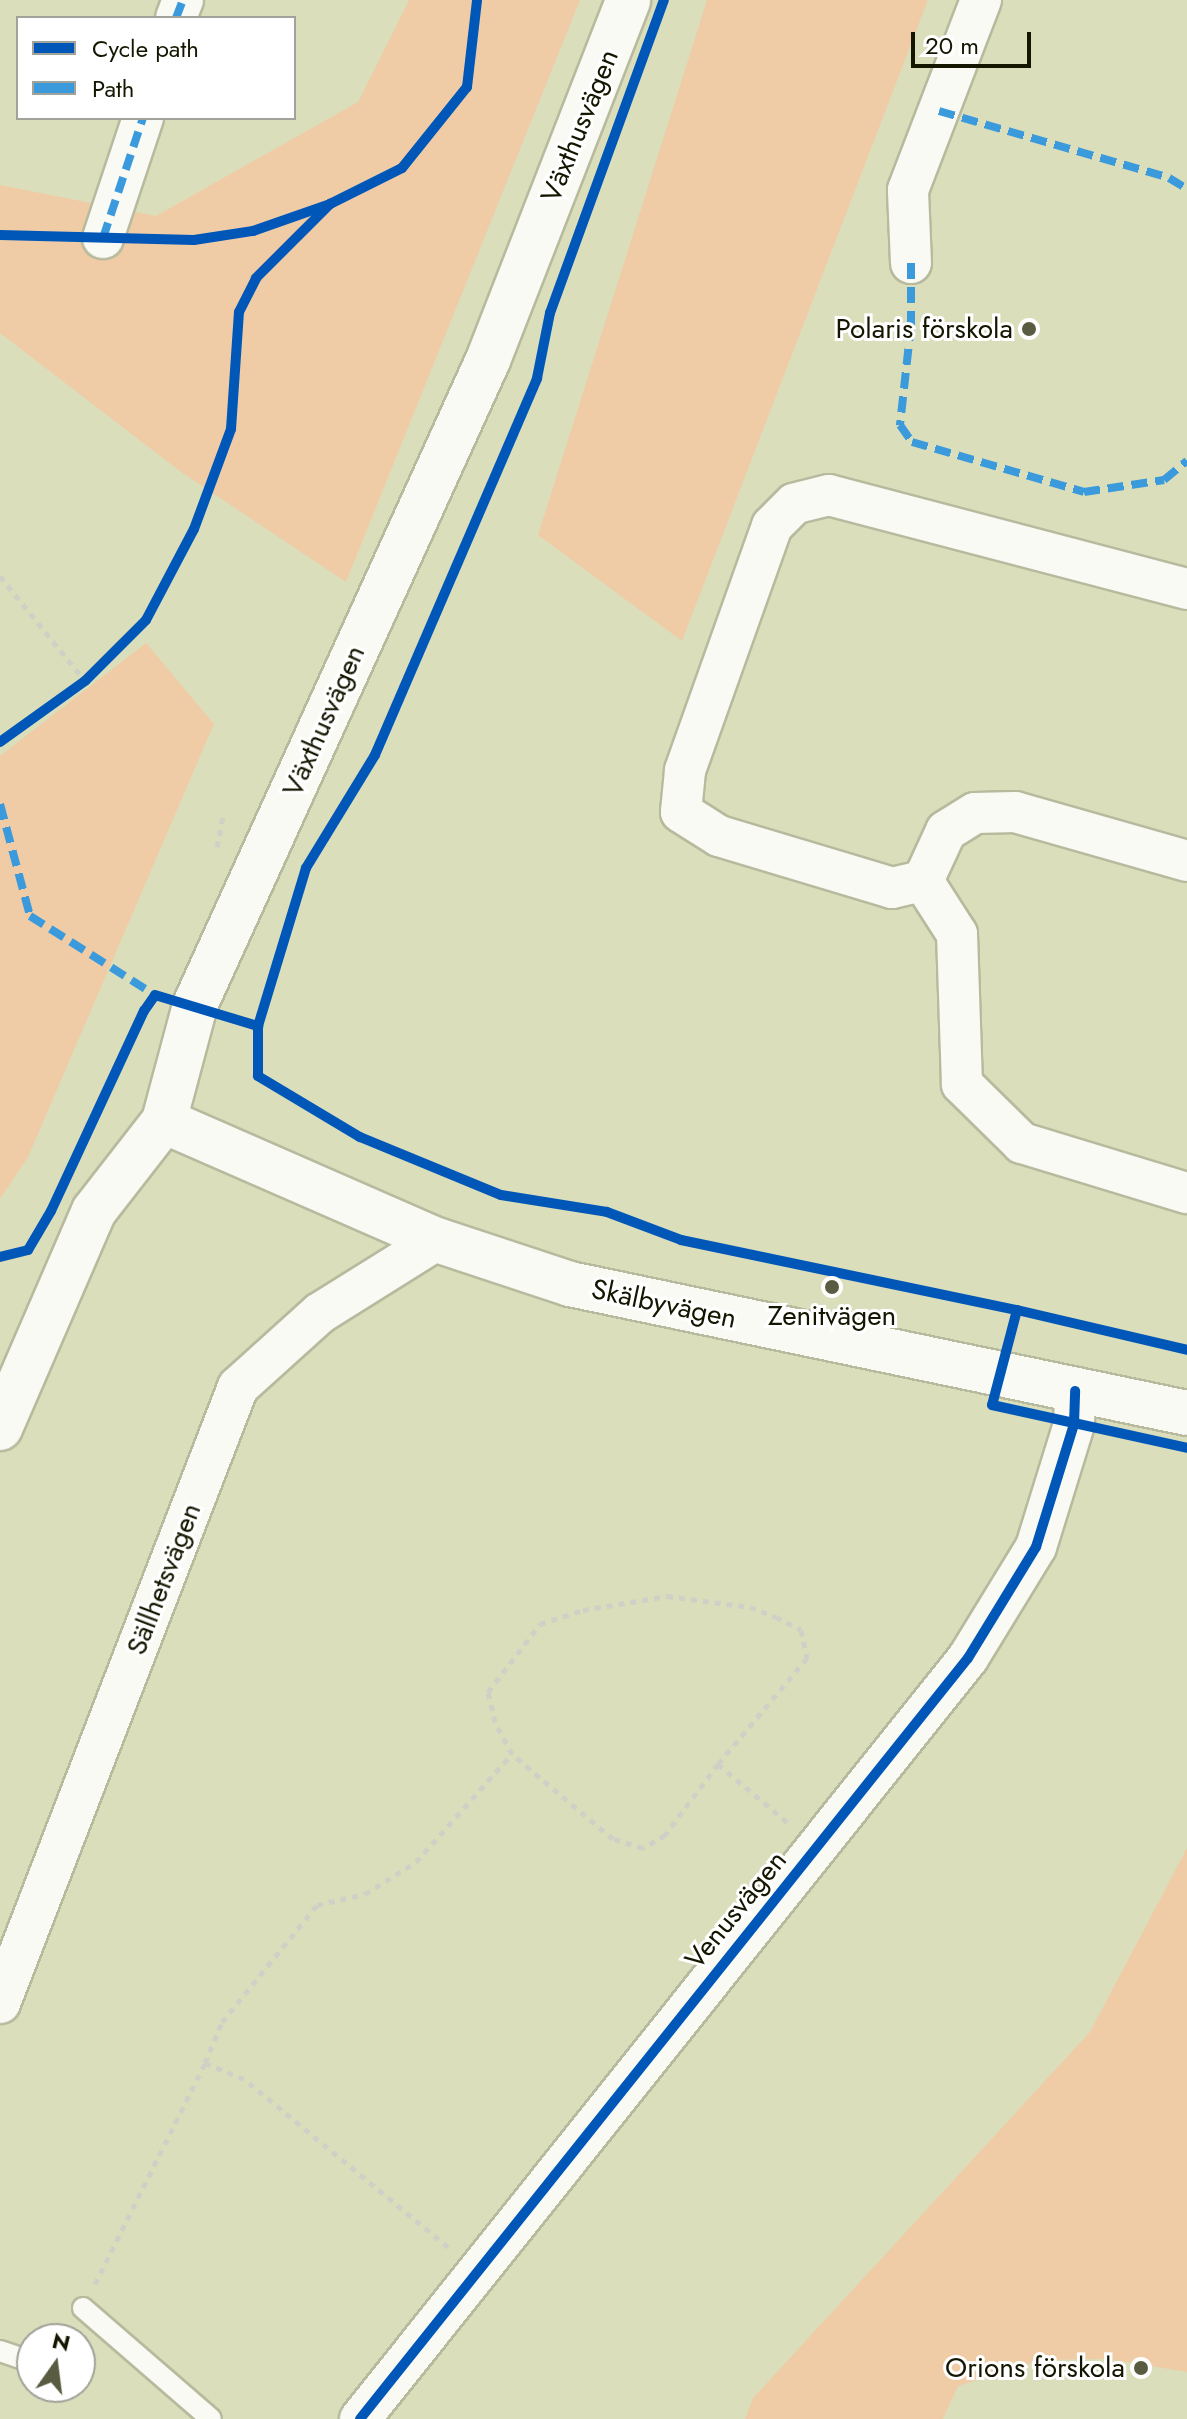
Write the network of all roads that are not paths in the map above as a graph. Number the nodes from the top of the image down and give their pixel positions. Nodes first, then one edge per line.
1 (628, 0) edge
2 (981, 0) edge
3 (142, 120) edge
4 (103, 238) dead end
5 (911, 263) dead end
6 (1187, 589) edge
7 (1187, 861) edge
8 (923, 881) junction
9 (164, 1121) junction
10 (1187, 1193) edge
11 (437, 1240) junction
12 (1075, 1391) junction
13 (1187, 1413) edge
14 (0, 1428) edge
15 (0, 2003) edge
16 (83, 2308) road end
17 (211, 2419) edge
18 (360, 2419) edge

1 - 9 street, Växthusvägen
2 - 5 street
3 - 4 street
6 - 8 street
7 - 8 street
8 - 10 street
9 - 11 street, Skälbyvägen
9 - 14 street, Växthusvägen
11 - 12 street, Skälbyvägen
11 - 15 street, Sällhetsvägen
12 - 13 street, Skälbyvägen
12 - 18 street, Venusvägen
16 - 17 lane

